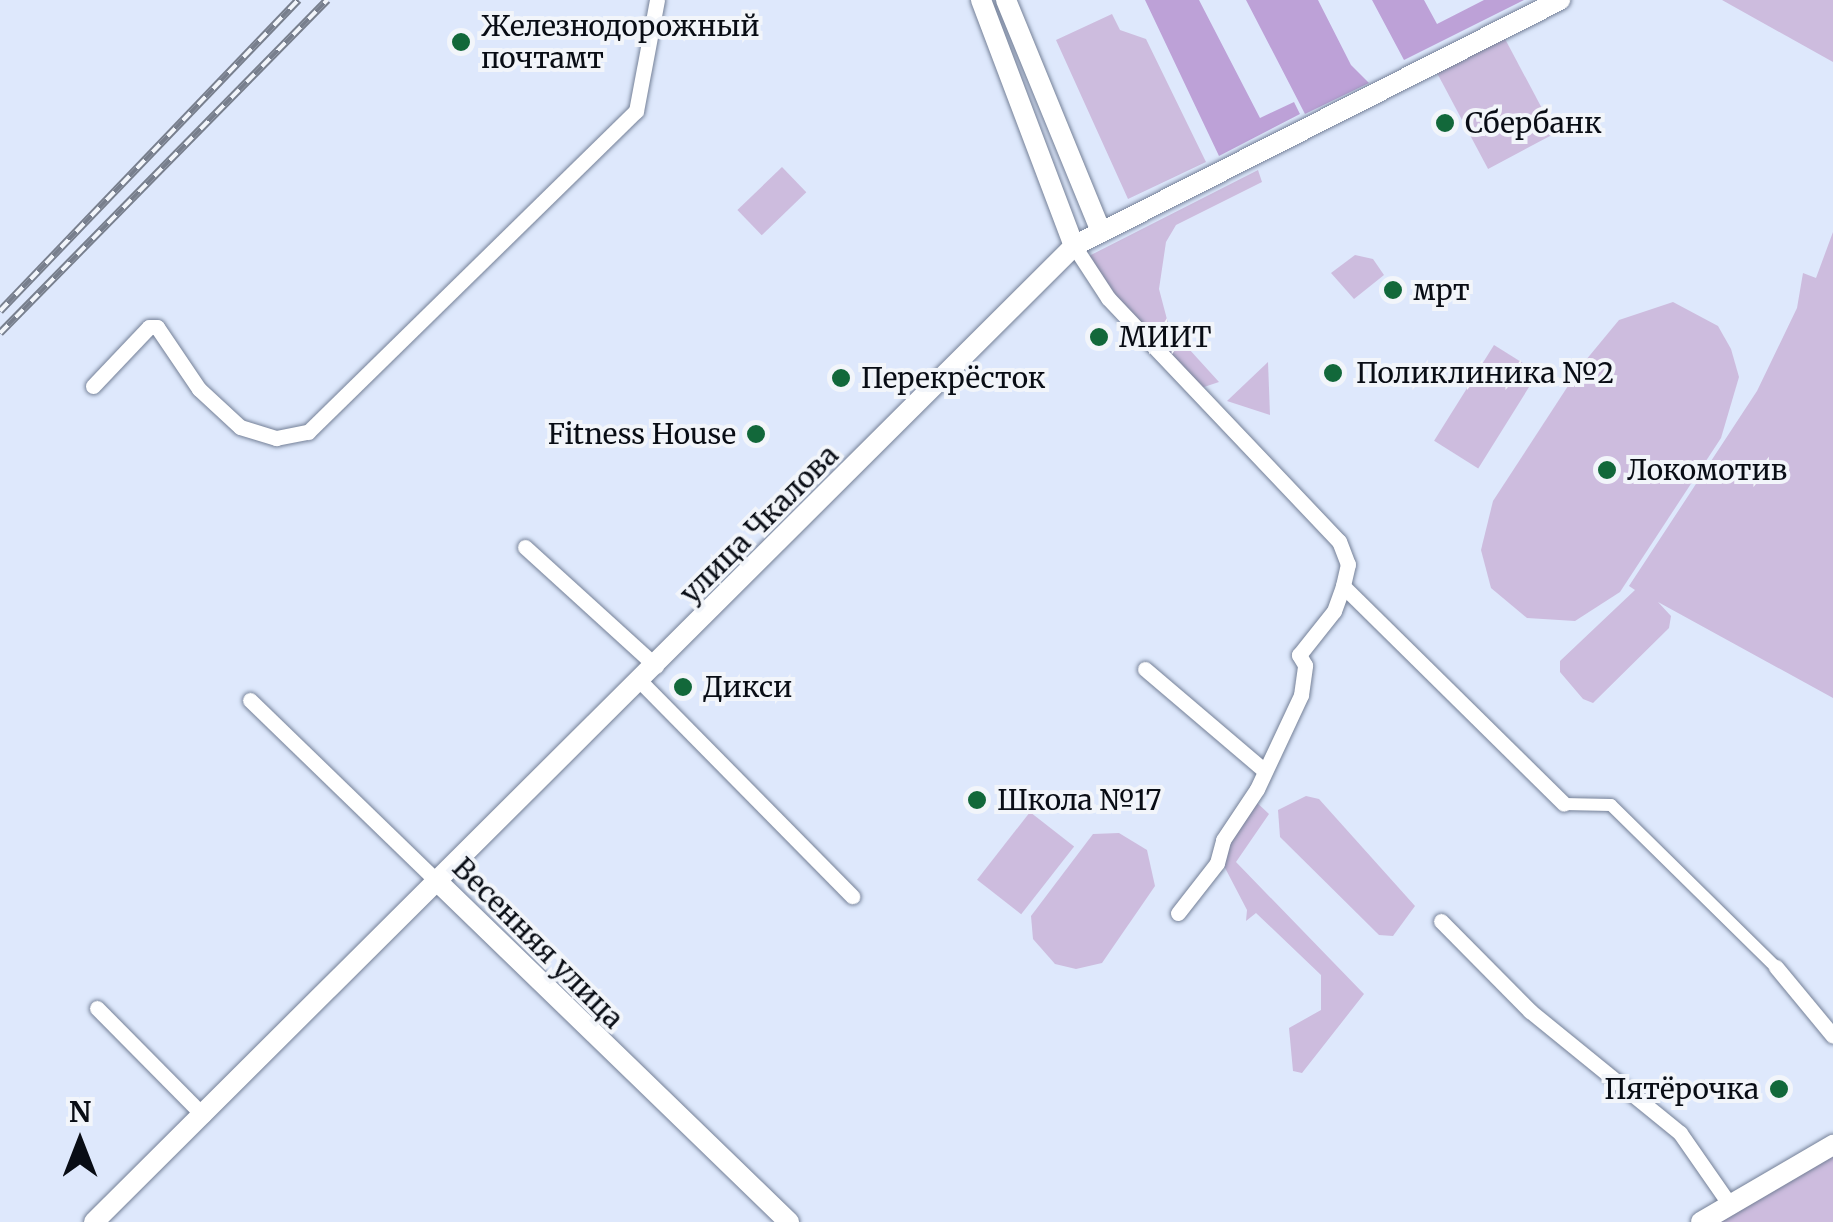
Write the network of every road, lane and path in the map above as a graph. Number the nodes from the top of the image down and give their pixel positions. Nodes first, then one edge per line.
1 (657, 0) edge
2 (981, 0) edge
3 (1006, 0) edge
4 (1560, 0) edge
5 (1101, 232) junction
6 (1074, 246) junction
7 (92, 386) dead end
8 (525, 547) dead end
9 (1343, 586) junction
10 (1144, 669) dead end
11 (648, 674) junction
12 (250, 700) dead end
13 (1265, 771) junction
14 (1564, 804) joint
15 (438, 882) junction
16 (852, 896) dead end
17 (1178, 912) dead end
18 (1440, 921) dead end
19 (1776, 967) joint
20 (96, 1008) dead end
21 (1833, 1036) edge
22 (202, 1114) junction
23 (1833, 1145) edge
24 (1730, 1205) junction
25 (94, 1222) edge
26 (790, 1222) edge
27 (1701, 1222) edge

1 - 7 street
2 - 6 street
3 - 5 street
4 - 5 street, улица Чкалова
5 - 6 street, улица Чкалова
6 - 9 street
6 - 11 street, улица Чкалова
8 - 11 street
9 - 13 street
9 - 14 street
10 - 13 street
11 - 15 street, улица Чкалова
11 - 16 street
12 - 15 street, Весенняя улица
13 - 17 street
14 - 19 street
15 - 22 street, улица Чкалова
15 - 26 street, Весенняя улица
18 - 24 street
19 - 21 street
20 - 22 street
22 - 25 street, улица Чкалова
23 - 24 street
24 - 27 street

